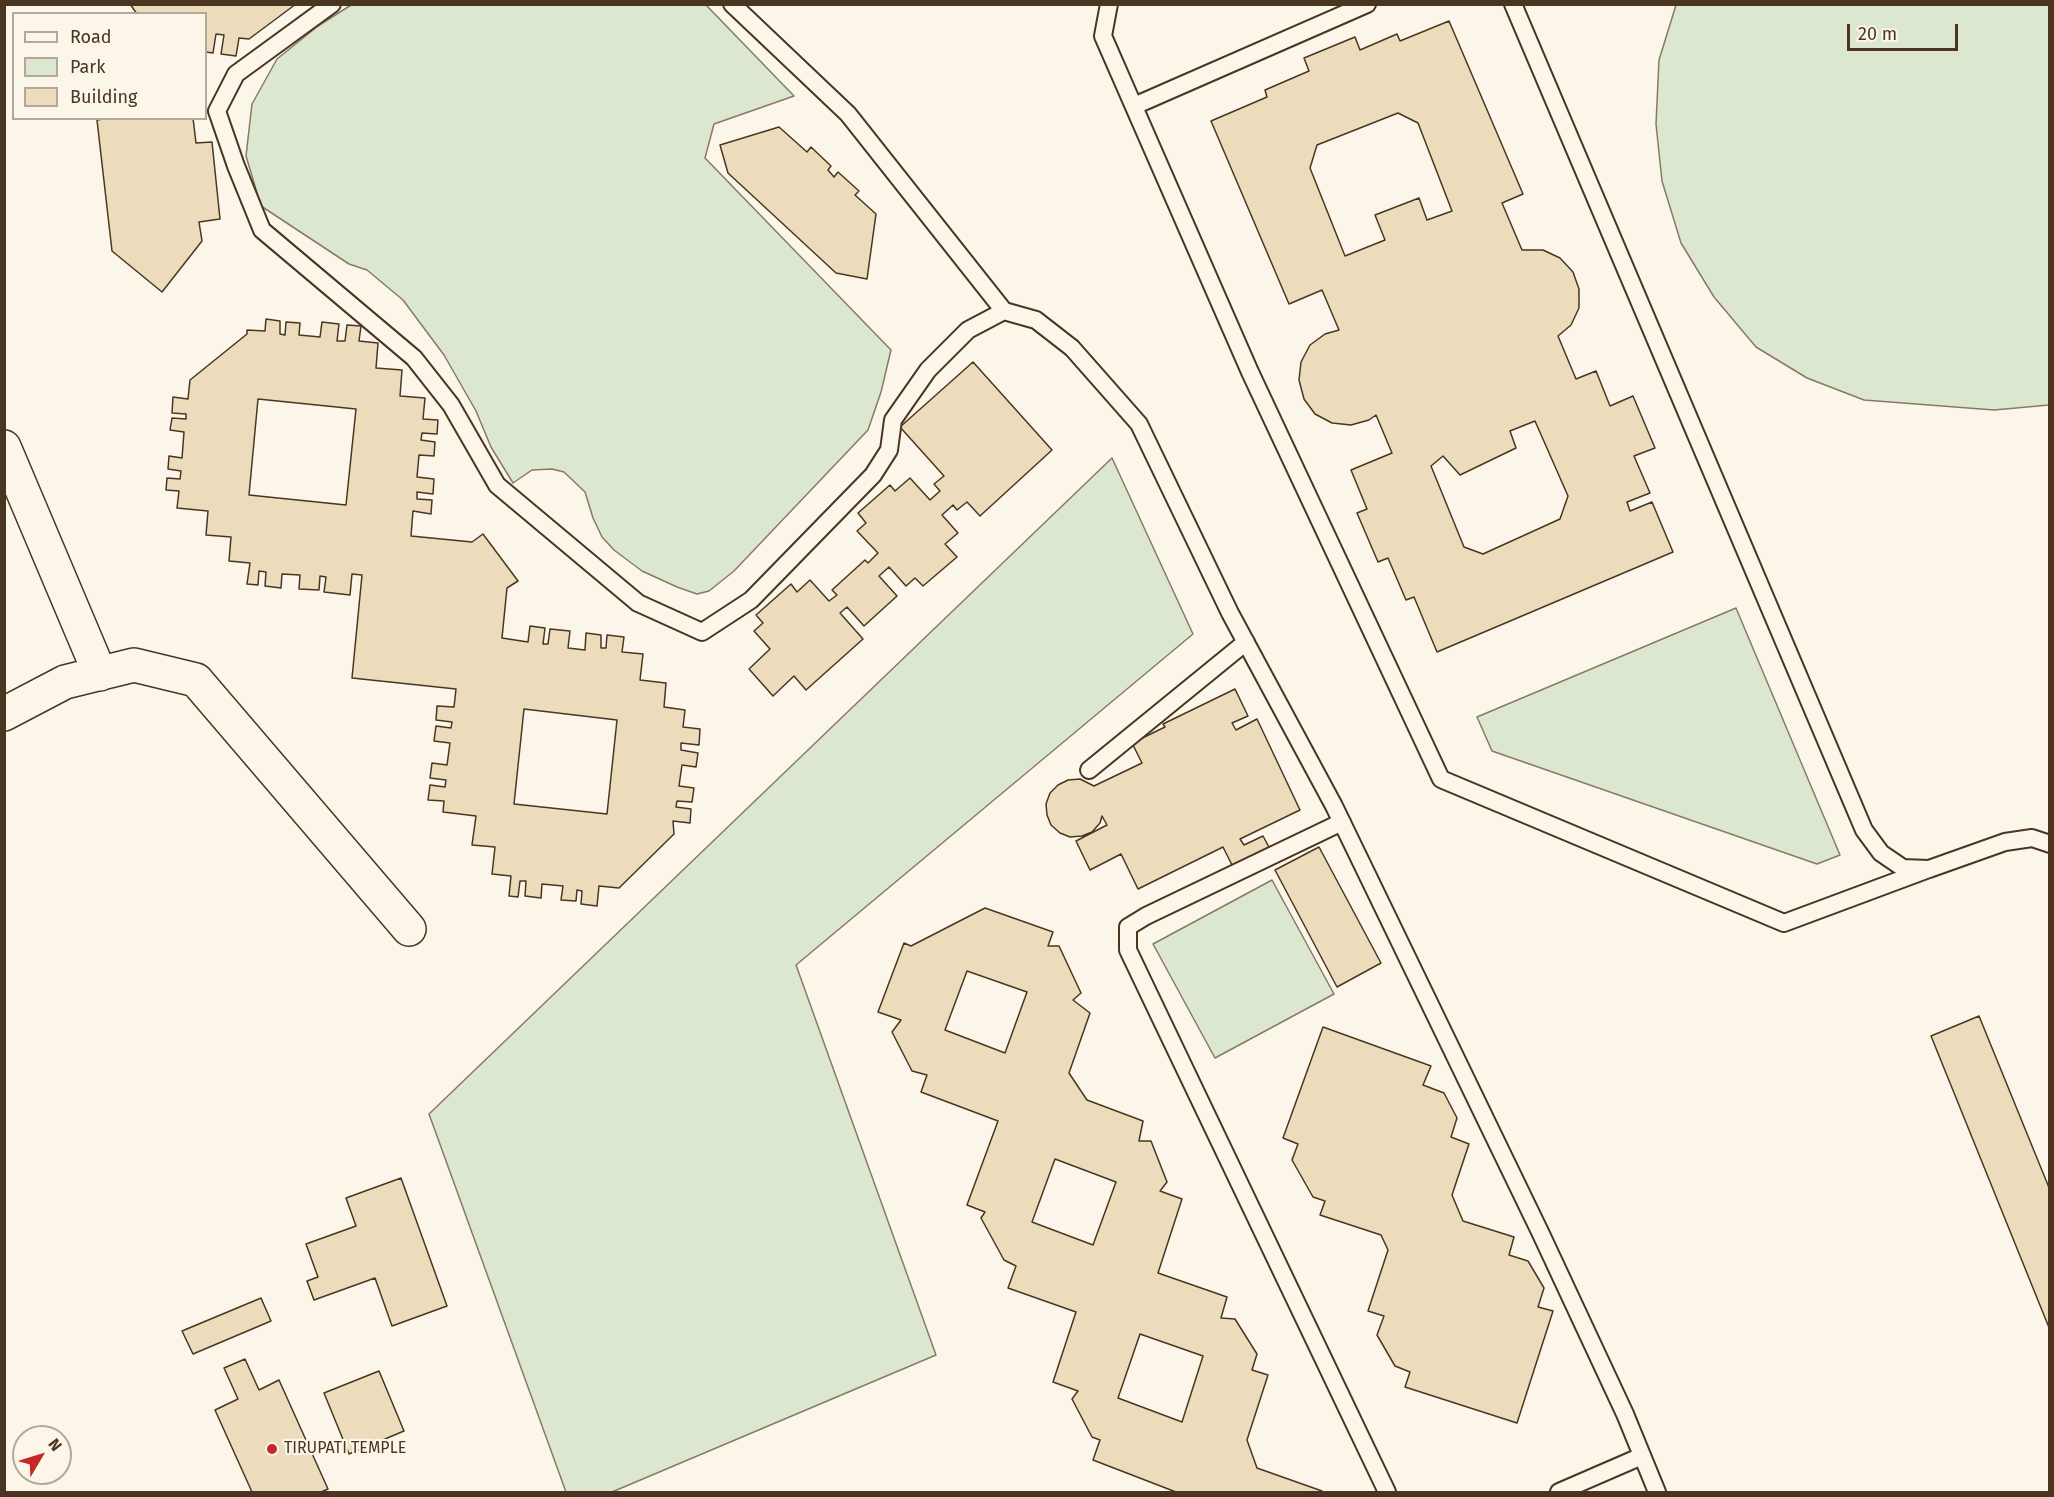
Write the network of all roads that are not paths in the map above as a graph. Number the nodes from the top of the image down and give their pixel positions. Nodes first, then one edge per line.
1 (332, 4) edge
2 (732, 4) edge
3 (1109, 4) edge
4 (1367, 4) edge
5 (1513, 4) edge
6 (1134, 106) junction
7 (1004, 311) junction
8 (4, 447) edge
9 (1245, 642) junction
10 (100, 674) junction
11 (4, 714) edge
12 (1089, 770) dead end
13 (1342, 822) junction
14 (2049, 844) edge
15 (1929, 869) junction
16 (409, 929) dead end
17 (1642, 1456) junction
18 (1387, 1492) edge
19 (1559, 1492) edge
20 (1657, 1492) edge

1 - 7 lane
2 - 7 lane
3 - 6 lane
4 - 6 lane
5 - 15 lane
6 - 15 lane
7 - 9 lane
8 - 10 street
9 - 12 lane
9 - 13 lane
10 - 11 street
10 - 16 street
13 - 17 lane
13 - 18 lane
14 - 15 lane
17 - 19 lane
17 - 20 lane

